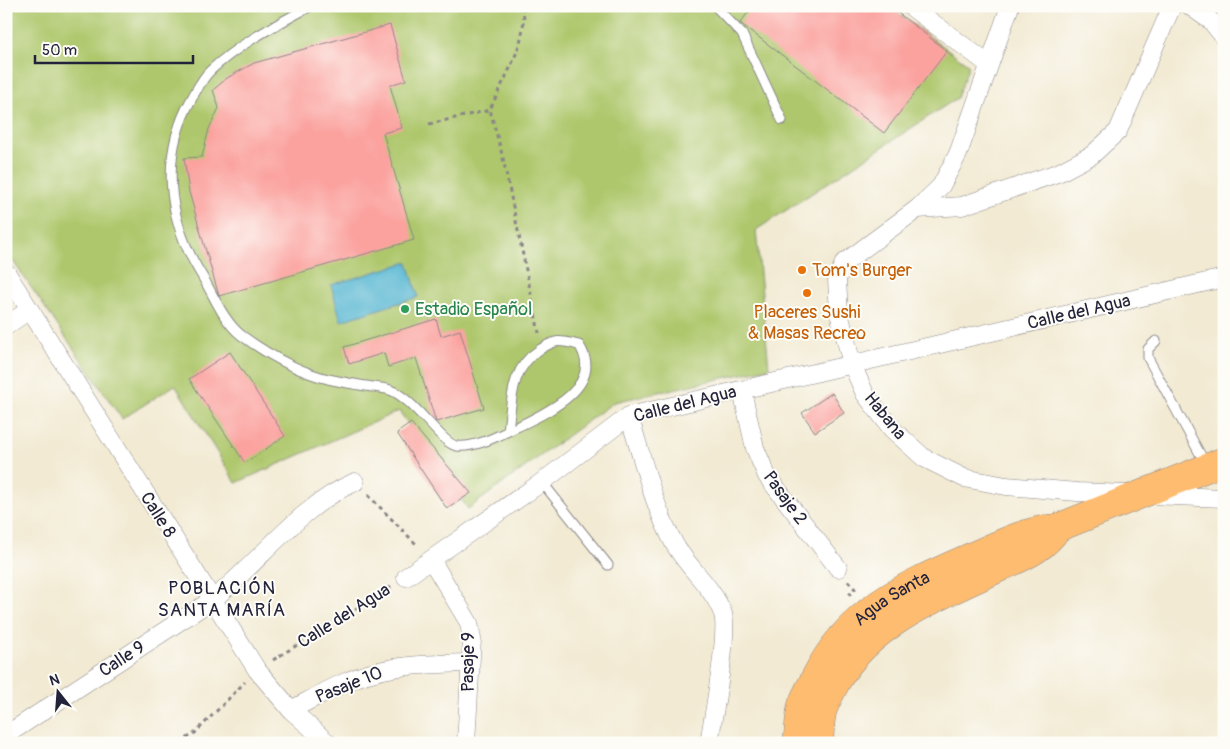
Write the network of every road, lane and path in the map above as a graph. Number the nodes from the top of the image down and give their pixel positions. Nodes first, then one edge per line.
1 (311, 6) edge
2 (523, 6) edge
3 (715, 6) edge
4 (910, 6) edge
5 (1010, 6) edge
6 (1172, 6) edge
7 (1190, 6) edge
8 (1224, 37) edge
9 (988, 64) junction
10 (490, 110) junction
11 (782, 120) dead end
12 (429, 124) dead end
13 (917, 210) junction
14 (6, 272) edge
15 (1224, 278) edge
16 (29, 310) junction
17 (6, 326) edge
18 (1156, 341) dead end
19 (542, 348) junction
20 (852, 364) junction
21 (742, 391) junction
22 (629, 416) junction
23 (508, 431) junction
24 (1216, 464) edge
25 (355, 482) joint
26 (542, 482) junction
27 (1145, 494) junction
28 (1224, 498) edge
29 (1057, 528) junction
30 (432, 561) junction
31 (608, 565) dead end
32 (838, 568) joint
33 (406, 577) joint
34 (845, 599) dead end
35 (212, 600) junction
36 (470, 663) junction
37 (257, 670) junction
38 (291, 710) junction
39 (6, 735) edge
40 (180, 743) edge
41 (328, 743) edge
42 (466, 743) edge
43 (710, 743) edge
44 (797, 743) edge
45 (819, 743) edge

1 - 23 lane
2 - 10 path
3 - 11 lane
4 - 9 street
5 - 9 street, Habana
6 - 13 street
7 - 8 street
9 - 13 street, Habana
10 - 12 path
10 - 19 path
13 - 20 street, Habana
14 - 16 street, Calle 8
15 - 20 street, Calle del Agua
16 - 17 street
16 - 35 street, Calle 8
18 - 24 lane
19 - 23 lane
19 - 23 lane
20 - 21 street, Calle del Agua
20 - 27 street, Habana
21 - 22 street, Calle del Agua
21 - 32 street, Pasaje 2
22 - 26 street, Calle del Agua
22 - 43 street
24 - 27 main road, Agua Santa
25 - 30 path
25 - 35 street
26 - 30 street, Calle del Agua
26 - 31 lane
27 - 28 street, Habana
27 - 29 main road, Agua Santa
29 - 44 main road, Agua Santa
29 - 45 main road, Agua Santa
30 - 33 street, Calle del Agua
30 - 36 street, Pasaje 9
32 - 34 path
33 - 37 path, Calle del Agua
35 - 37 street, Calle 8
35 - 39 street, Calle 9
36 - 38 street, Pasaje 10
36 - 42 street, Pasaje 9
37 - 38 street, Calle 8
37 - 40 path, Calle del Agua
38 - 41 street, Calle 8

